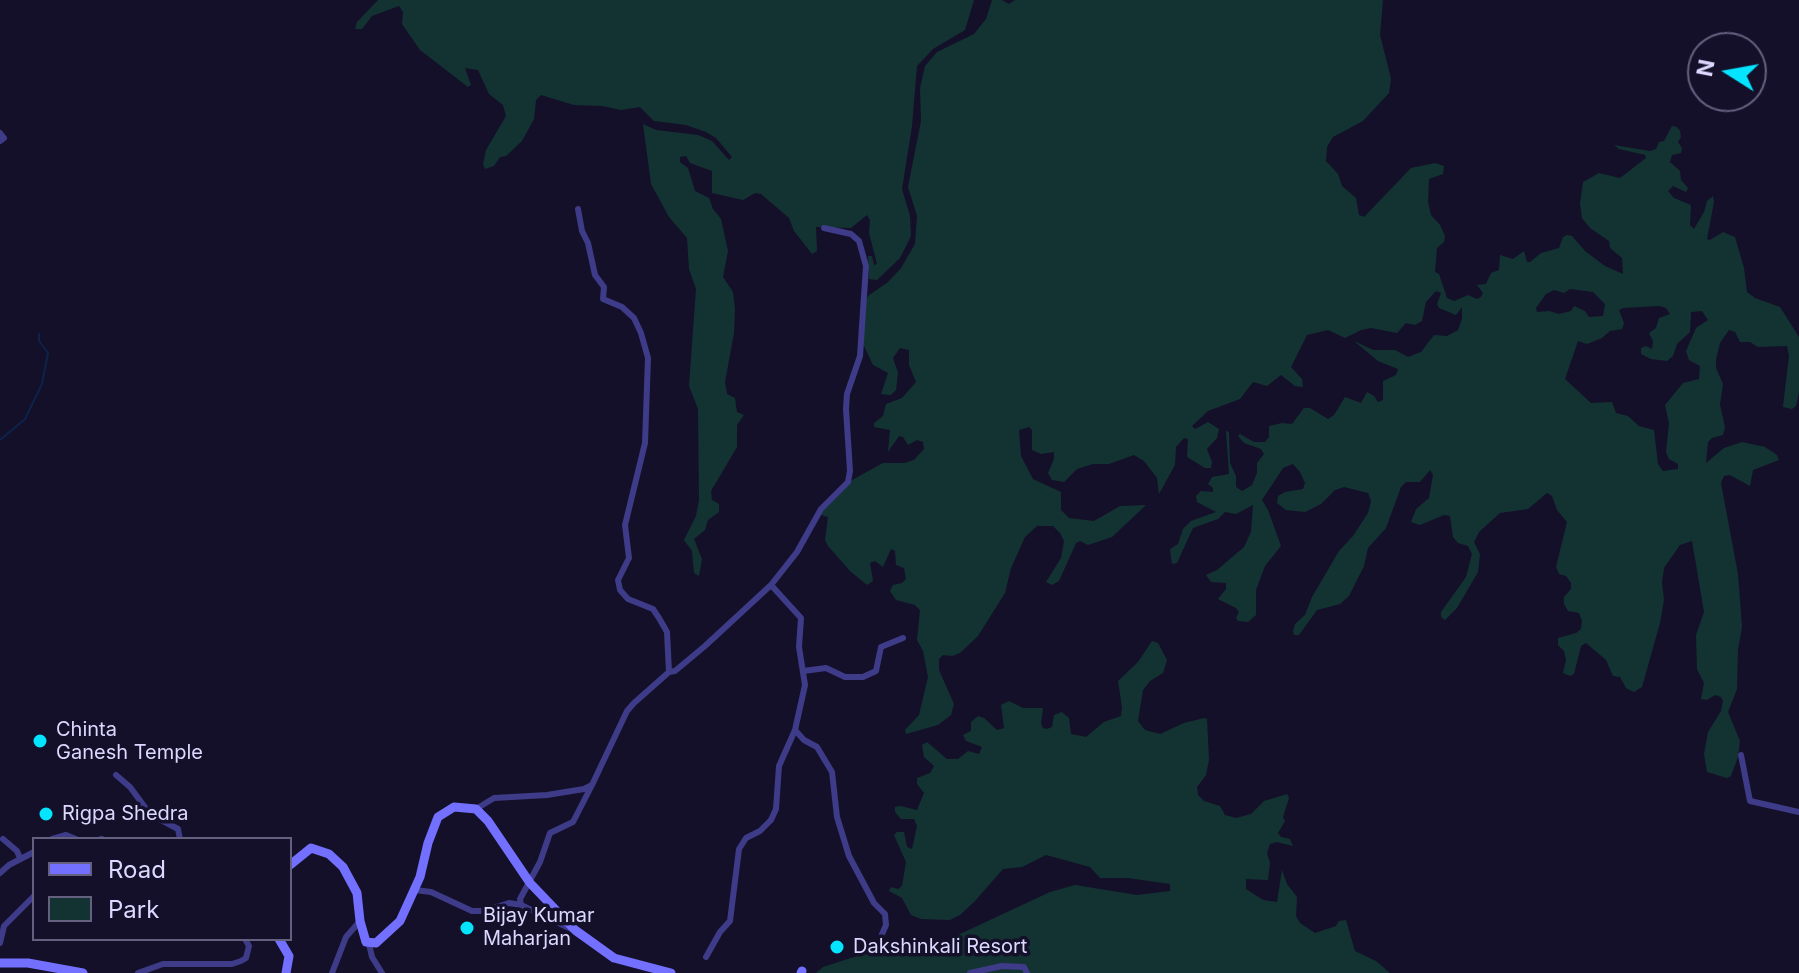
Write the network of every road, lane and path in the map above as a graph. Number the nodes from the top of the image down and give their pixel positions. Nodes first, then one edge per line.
1 (0, 133) edge
2 (0, 141) edge
3 (578, 209) dead end
4 (824, 228) dead end
5 (771, 585) junction
6 (903, 638) dead end
7 (803, 671) junction
8 (669, 672) junction
9 (795, 730) junction
10 (1741, 755) dead end
11 (116, 775) dead end
12 (592, 785) junction
13 (476, 809) junction
14 (1799, 812) edge
15 (180, 837) edge
16 (3, 839) dead end
17 (32, 853) edge
18 (20, 858) junction
19 (292, 863) edge
20 (0, 873) edge
21 (530, 883) junction
22 (415, 890) junction
23 (32, 898) edge
24 (521, 905) junction
25 (360, 921) junction
26 (575, 930) junction
27 (246, 941) edge
28 (280, 941) edge
29 (0, 943) edge
30 (369, 944) junction
31 (876, 948) dead end
32 (706, 957) dead end
33 (0, 963) edge
34 (83, 973) edge
35 (138, 973) edge
36 (286, 973) edge
37 (332, 973) edge
38 (382, 973) edge
39 (671, 973) edge
40 (970, 973) edge
41 (1027, 973) edge

1 - 2 street
3 - 8 street
4 - 5 street
5 - 7 street
5 - 8 street
6 - 7 street
7 - 9 street
8 - 12 street
9 - 31 street
9 - 32 street
10 - 14 street
11 - 15 street
12 - 13 street
12 - 21 street
13 - 21 main road
13 - 22 main road
16 - 18 street
17 - 18 street
18 - 20 street
19 - 25 main road
21 - 24 street
21 - 26 main road
22 - 24 street
22 - 30 main road
23 - 29 street
24 - 26 street
25 - 30 main road
25 - 37 street
26 - 39 main road
27 - 35 street
28 - 36 main road
30 - 38 street
33 - 34 main road
40 - 41 street

